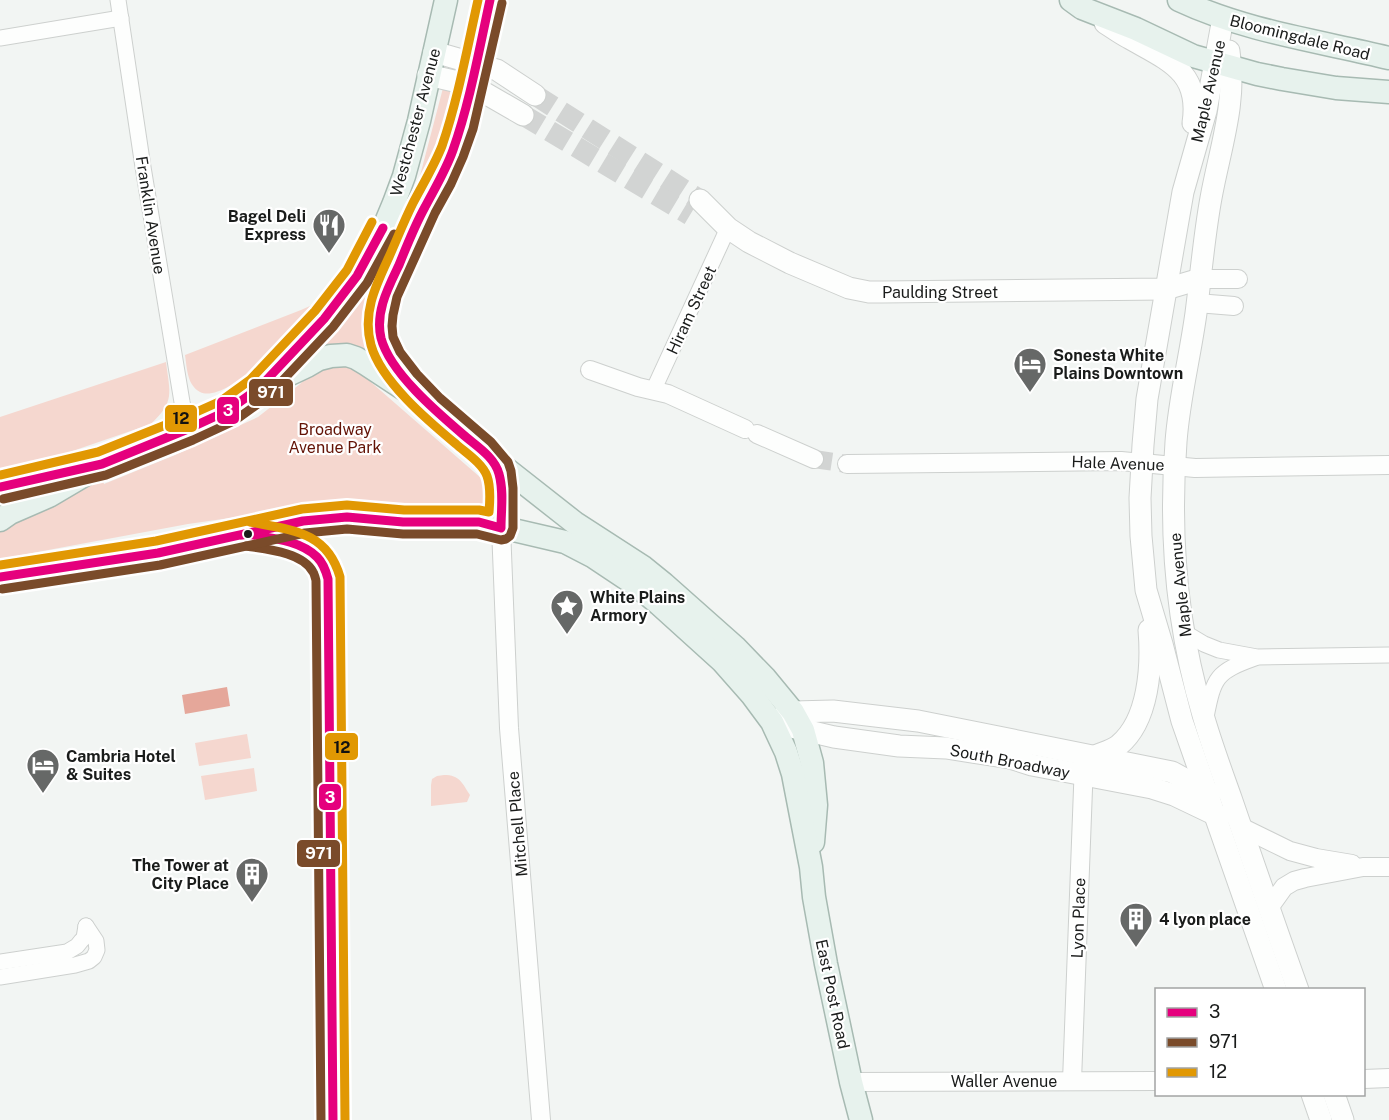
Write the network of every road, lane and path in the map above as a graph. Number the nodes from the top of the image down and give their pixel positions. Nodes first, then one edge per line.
1 (118, 0) edge
2 (446, 0) edge
3 (490, 0) edge
4 (1179, 0) edge
5 (1076, 4) edge
6 (121, 18) junction
7 (1223, 18) junction
8 (0, 38) edge
9 (434, 52) junction
10 (1389, 58) edge
11 (1223, 65) junction
12 (473, 74) junction
13 (428, 75) junction
14 (1389, 92) edge
15 (536, 95) tunnel mouth
16 (523, 115) tunnel mouth
17 (1183, 192) junction
18 (695, 207) tunnel mouth
19 (728, 228) junction
20 (1200, 279) junction
21 (1238, 279) dead end
22 (1166, 289) junction
23 (1197, 303) junction
24 (1234, 306) dead end
25 (590, 370) dead end
26 (258, 389) junction
27 (653, 391) junction
28 (436, 410) junction
29 (188, 429) junction
30 (477, 446) junction
31 (814, 459) tunnel mouth
32 (1142, 462) junction
33 (102, 464) junction
34 (847, 464) tunnel mouth
35 (1389, 465) edge
36 (1174, 466) junction
37 (0, 487) edge
38 (0, 520) edge
39 (501, 528) junction
40 (248, 534) junction
41 (0, 577) edge
42 (1146, 590) junction
43 (1184, 632) junction
44 (1389, 655) edge
45 (1257, 657) junction
46 (798, 721) junction
47 (772, 722) junction
48 (1205, 723) junction
49 (1087, 762) junction
50 (1205, 790) junction
51 (1214, 814) junction
52 (1241, 827) junction
53 (811, 867) junction
54 (1363, 867) junction
55 (1389, 867) edge
56 (1269, 908) junction
57 (0, 962) edge
58 (0, 977) edge
59 (1275, 988) edge
60 (1297, 988) edge
61 (1389, 1078) edge
62 (1365, 1079) edge
63 (1072, 1081) junction
64 (1155, 1081) edge
65 (851, 1082) junction
66 (1312, 1096) edge
67 (1334, 1096) edge
68 (333, 1120) edge
69 (541, 1120) edge
70 (861, 1120) edge
71 (1321, 1120) edge
72 (1343, 1120) edge

1 - 6 street, Franklin Avenue
2 - 9 main road, Westchester Avenue
3 - 12 main road, Westchester Avenue
4 - 7 main road, Bloomingdale Road
5 - 11 main road
5 - 17 main road
6 - 8 street
6 - 29 street, Franklin Avenue
7 - 10 main road, Bloomingdale Road
7 - 11 main road, Maple Avenue
9 - 12 main road
9 - 13 main road, Westchester Avenue
11 - 14 main road
11 - 17 main road, Maple Avenue
11 - 20 main road, Maple Avenue
12 - 13 main road
12 - 15 main road
12 - 16 main road
12 - 28 main road, Westchester Avenue
13 - 26 main road, Westchester Avenue
17 - 22 main road, Maple Avenue
18 - 19 main road, Paulding Street
19 - 22 main road, Paulding Street
19 - 27 street, Hiram Street
20 - 21 street, Paulding Street
20 - 22 main road, Paulding Street
20 - 23 main road, Maple Avenue
22 - 23 main road, Paulding Street
22 - 32 main road, Maple Avenue
23 - 24 street, Paulding Street
23 - 36 main road, Maple Avenue
25 - 27 street
26 - 28 main road
26 - 29 main road, Westchester Avenue
27 - 31 street
28 - 30 main road
29 - 33 main road, Westchester Avenue
30 - 39 main road
30 - 46 main road
32 - 34 street, Hale Avenue
32 - 36 street, Hale Avenue
32 - 42 main road, Maple Avenue
33 - 37 main road, Westchester Avenue
33 - 38 main road
35 - 36 street, Hale Avenue
36 - 43 main road, Maple Avenue
39 - 40 main road
39 - 47 main road
39 - 69 street, Mitchell Place
40 - 41 main road
40 - 68 main road
42 - 49 main road
42 - 50 main road, Maple Avenue
43 - 45 street
43 - 48 main road, Maple Avenue
44 - 45 street
45 - 48 street
46 - 47 main road, South Broadway
46 - 49 main road, South Broadway
46 - 53 main road, East Post Road
47 - 53 main road, East Post Road
48 - 52 main road, Maple Avenue
49 - 50 main road, South Broadway
49 - 51 main road, South Broadway
49 - 63 street, Lyon Place
50 - 51 main road, Maple Avenue
50 - 52 main road, South Broadway
51 - 52 main road, South Broadway
51 - 59 main road, Maple Avenue
52 - 54 street, South Broadway
52 - 56 main road, Maple Avenue
53 - 65 main road, East Post Road
54 - 55 street, South Broadway
54 - 56 street, South Broadway
56 - 60 main road, Maple Avenue
57 - 58 street
61 - 62 street
63 - 64 street, Waller Avenue
63 - 65 street, Waller Avenue
65 - 70 main road, East Post Road
66 - 71 main road
67 - 72 main road

